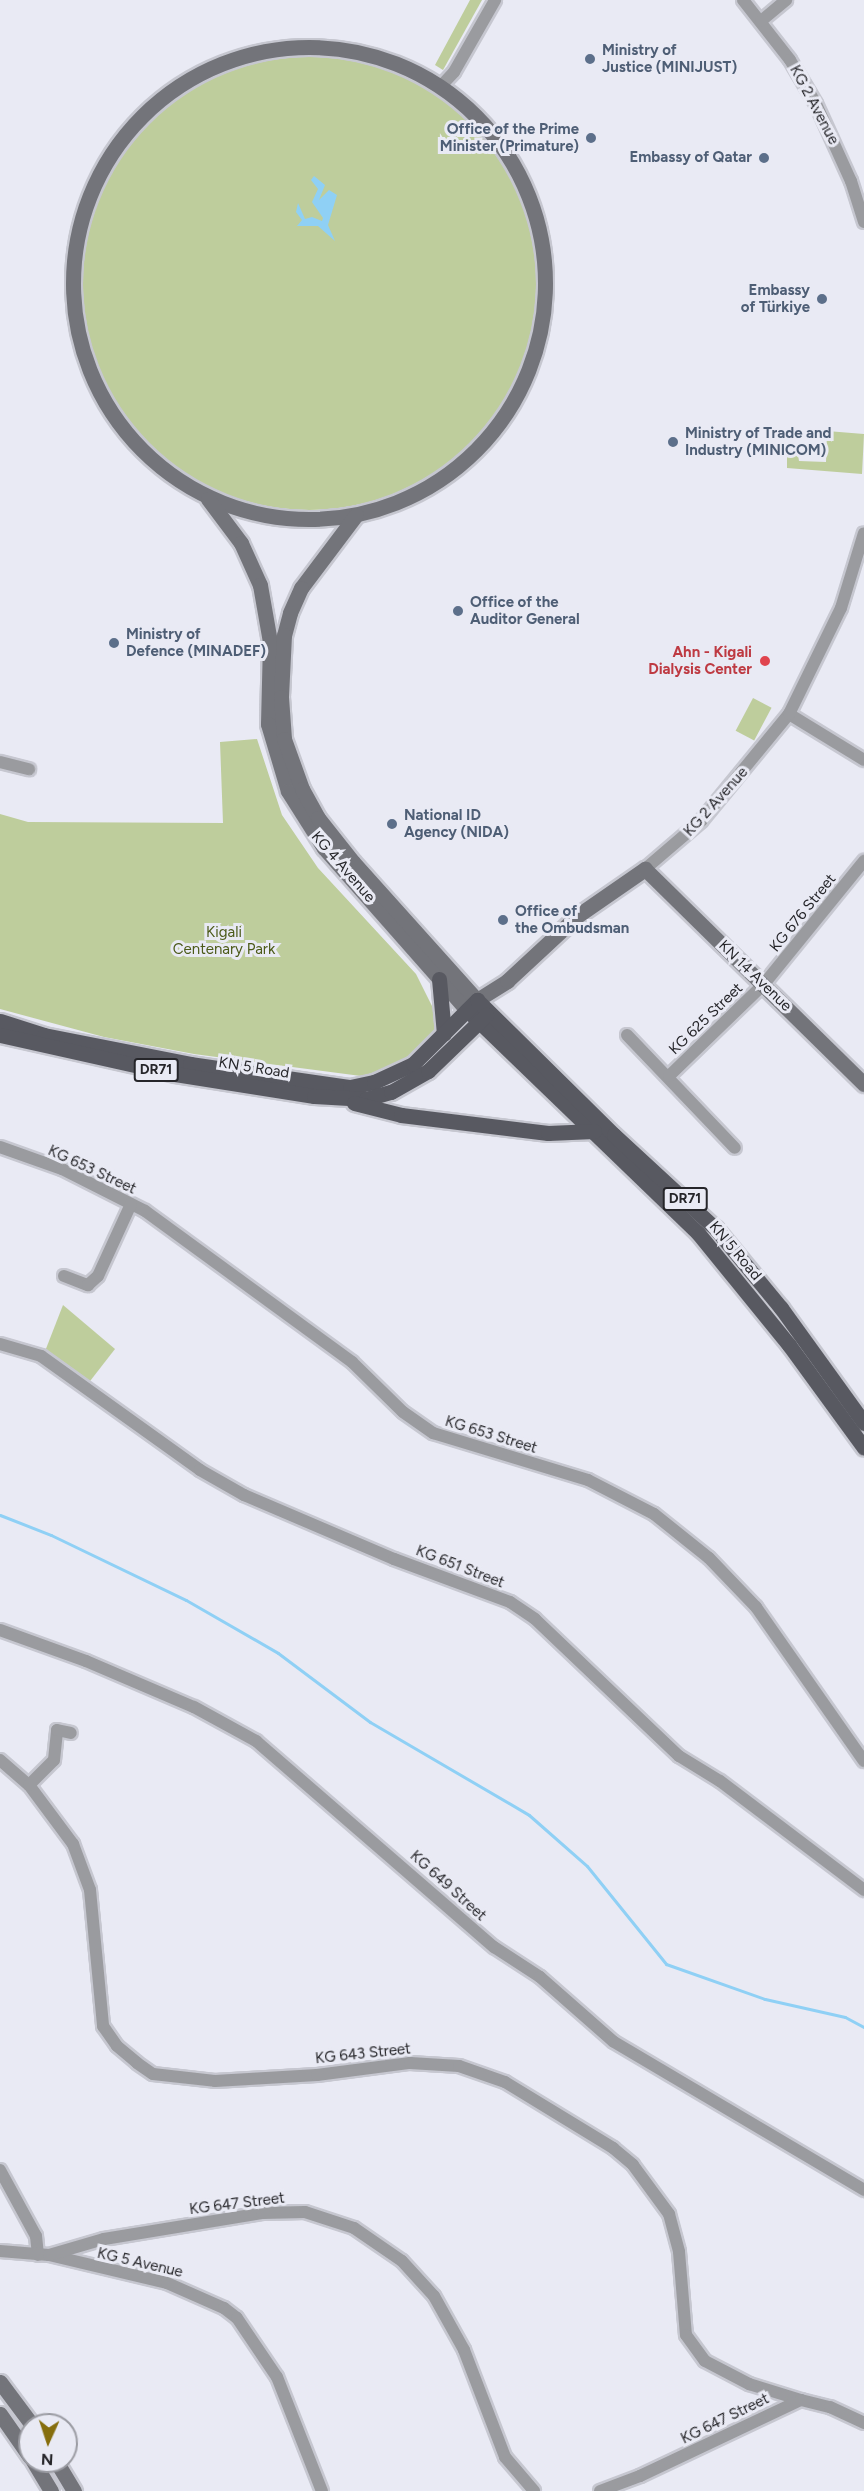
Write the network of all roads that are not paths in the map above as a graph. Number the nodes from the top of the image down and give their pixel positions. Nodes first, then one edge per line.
1 (495, 0) edge
2 (743, 0) edge
3 (786, 0) edge
4 (761, 21) junction
5 (441, 86) junction
6 (864, 222) edge
7 (208, 499) junction
8 (356, 515) junction
9 (864, 533) edge
10 (789, 714) junction
11 (864, 760) edge
12 (0, 762) edge
13 (29, 769) dead end
14 (864, 861) edge
15 (645, 869) junction
16 (384, 904) junction
17 (439, 979) junction
18 (507, 981) junction
19 (764, 984) junction
20 (472, 1005) junction
21 (484, 1017) junction
22 (0, 1021) edge
23 (444, 1034) junction
24 (0, 1035) edge
25 (627, 1035) dead end
26 (669, 1076) junction
27 (864, 1082) edge
28 (343, 1099) junction
29 (594, 1131) junction
30 (0, 1147) edge
31 (735, 1148) dead end
32 (131, 1204) junction
33 (64, 1275) dead end
34 (0, 1344) edge
35 (864, 1423) edge
36 (864, 1448) edge
37 (0, 1630) edge
38 (71, 1733) dead end
39 (0, 1760) edge
40 (864, 1761) edge
41 (29, 1785) junction
42 (864, 1890) edge
43 (0, 2170) edge
44 (864, 2190) edge
45 (0, 2251) edge
46 (44, 2255) junction
47 (0, 2382) edge
48 (801, 2400) junction
49 (23, 2413) edge
50 (0, 2414) edge
51 (864, 2423) edge
52 (18, 2440) edge
53 (40, 2473) edge
54 (64, 2473) edge
55 (51, 2491) edge
56 (75, 2491) edge
57 (322, 2491) edge
58 (534, 2491) edge
59 (600, 2491) edge

1 - 5 street
2 - 4 street, KG 2 Avenue
3 - 4 street
4 - 6 street, KG 2 Avenue
5 - 7 main road
5 - 8 main road
7 - 8 main road
7 - 16 main road, KG 4 Avenue
8 - 16 main road, KG 4 Avenue
9 - 10 street, KG 2 Avenue
10 - 11 street
10 - 15 street, KG 2 Avenue
12 - 13 street
14 - 19 street, KG 676 Street
15 - 18 main road, KG 2 Avenue
15 - 19 main road, KN 14 Avenue
16 - 17 main road, KG 4 Avenue
16 - 20 main road, KG 4 Avenue
17 - 20 main road, KG 4 Avenue
17 - 23 main road
18 - 20 main road, KG 2 Avenue
18 - 21 main road, KN 5 Road
19 - 26 street, KG 625 Street
19 - 27 main road, KN 14 Avenue
20 - 21 main road, KN 5 Road / DR71
20 - 23 main road, KN 5 Road / DR71
21 - 28 main road, KN 5 Road / DR71
21 - 29 main road, KN 5 Road / DR71
21 - 35 main road, KN 5 Road / DR71
22 - 23 main road, KN 5 Road / DR71
24 - 28 main road, KN 5 Road / DR71
25 - 26 street
26 - 31 street
28 - 29 main road
29 - 36 main road, KN 5 Road / DR71
30 - 32 street, KG 653 Street
32 - 33 street
32 - 40 street, KG 653 Street
34 - 42 street, KG 651 Street
37 - 44 street, KG 649 Street
38 - 41 street
39 - 41 street, KG 643 Street
41 - 48 street, KG 643 Street
43 - 46 street
45 - 46 street
46 - 57 street, KG 5 Avenue
46 - 58 street, KG 647 Street
47 - 49 main road
48 - 51 street
48 - 59 street, KG 647 Street
50 - 52 main road
53 - 55 main road
54 - 56 main road

